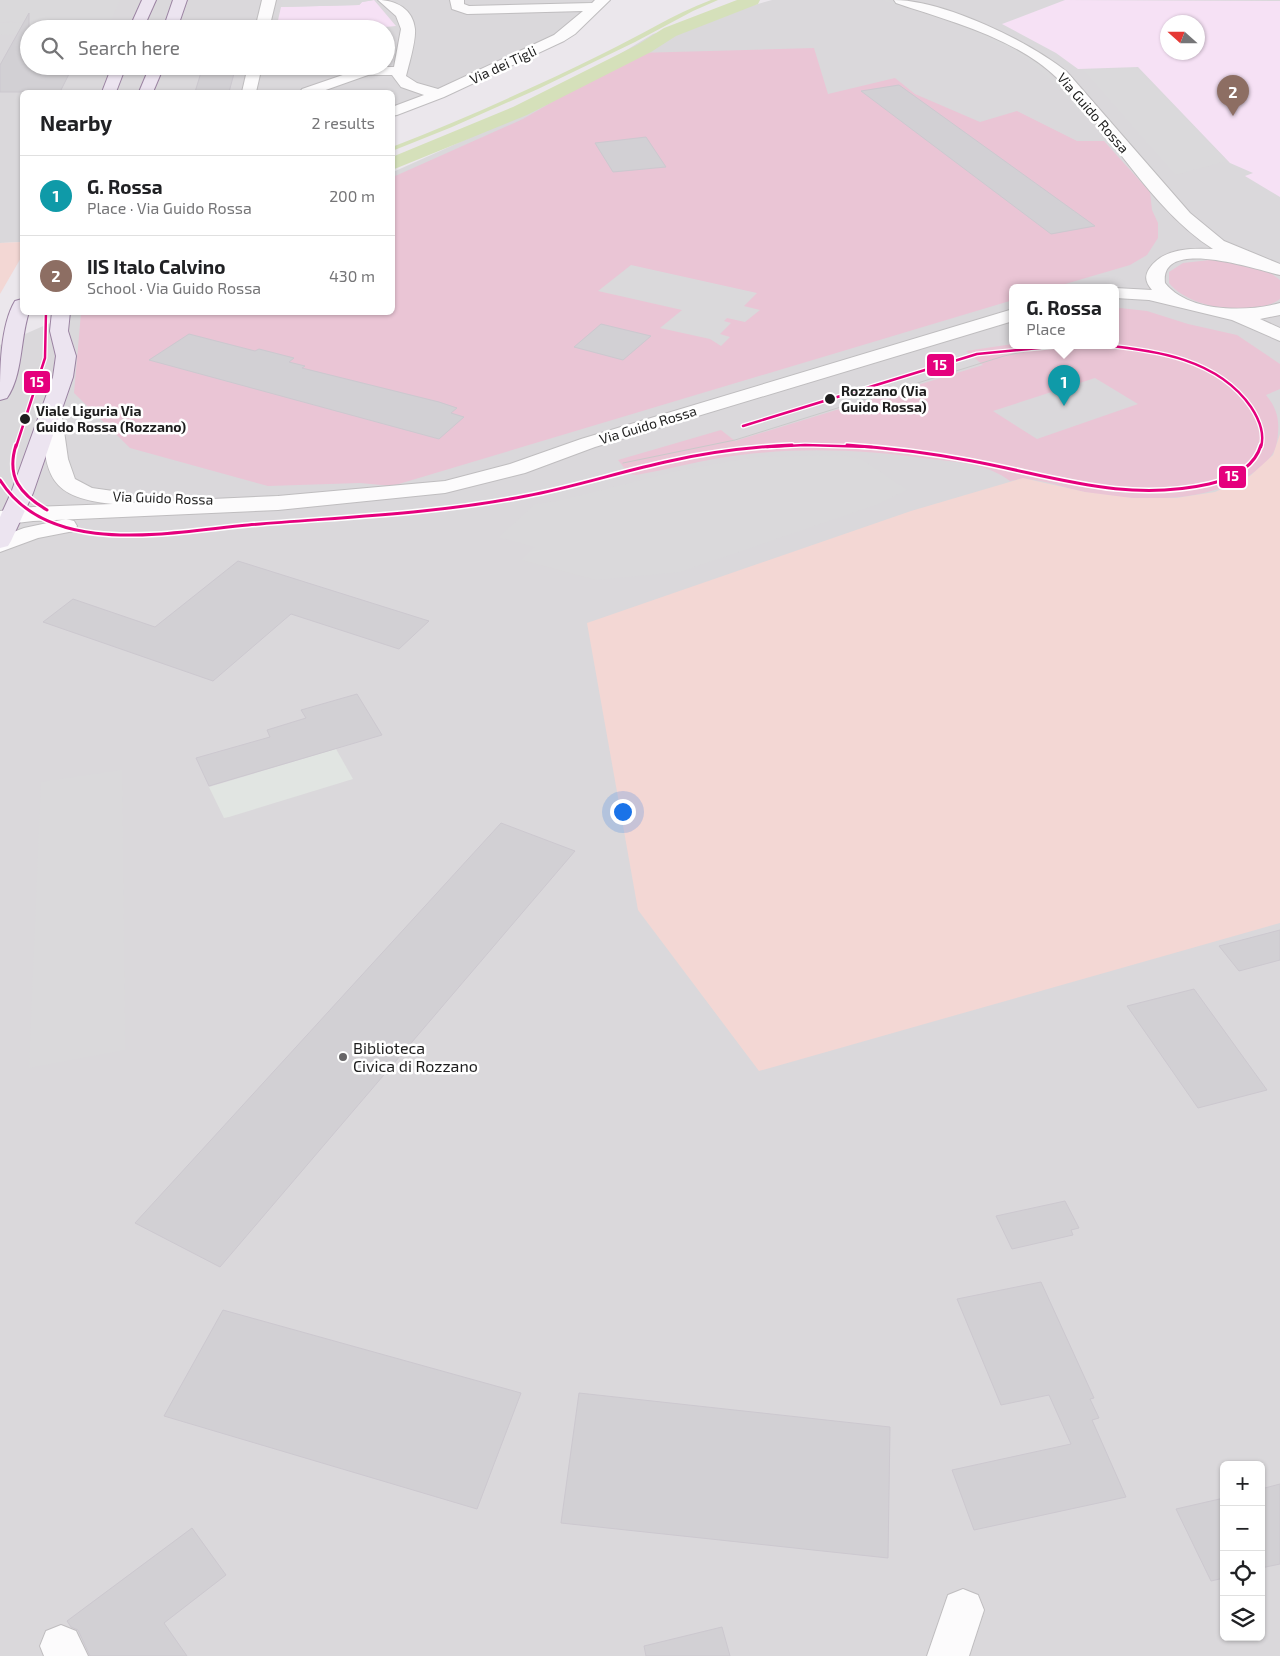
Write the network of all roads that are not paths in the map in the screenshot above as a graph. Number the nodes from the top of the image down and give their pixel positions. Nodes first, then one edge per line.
1 (149, 0) edge
2 (180, 0) edge
3 (269, 0) edge
4 (386, 0) edge
5 (457, 0) edge
6 (901, 0) edge
7 (600, 3) edge
8 (140, 20) edge
9 (173, 20) edge
10 (264, 20) edge
11 (395, 71) edge
12 (399, 71) junction
13 (116, 75) edge
14 (153, 75) edge
15 (253, 75) edge
16 (355, 75) edge
17 (110, 90) edge
18 (147, 90) edge
19 (249, 90) edge
20 (313, 90) edge
21 (439, 94) junction
22 (395, 111) edge
23 (1184, 217) junction
24 (1162, 265) junction
25 (1270, 265) edge
26 (1109, 284) edge
27 (1119, 293) edge
28 (1186, 304) junction
29 (1280, 310) edge
30 (20, 311) edge
31 (1213, 312) junction
32 (61, 315) edge
33 (1009, 316) edge
34 (1280, 334) edge
35 (0, 394) edge
36 (51, 410) junction
37 (278, 503) junction
38 (6, 516) edge
39 (0, 541) edge
40 (0, 545) edge
41 (963, 1610) dead end
42 (948, 1656) edge

1 - 8 main road
2 - 9 main road
3 - 10 street
4 - 12 street
5 - 7 street
6 - 23 street, Via Guido Rossa
7 - 21 street, Via dei Tigli
11 - 12 street
12 - 21 street
13 - 17 main road
14 - 18 main road
15 - 19 street
16 - 20 street
21 - 22 street, Via dei Tigli
23 - 24 street
23 - 25 street, Via Guido Rossa
24 - 25 street
24 - 26 street
24 - 28 street
27 - 28 street
28 - 31 street
29 - 31 street
30 - 35 main road
31 - 34 street
32 - 36 main road
33 - 37 street, Via Guido Rossa
36 - 37 street, Via Guido Rossa
36 - 38 main road
37 - 38 street, Via Guido Rossa
37 - 40 street, Via Guido Rossa
38 - 39 main road
41 - 42 street

